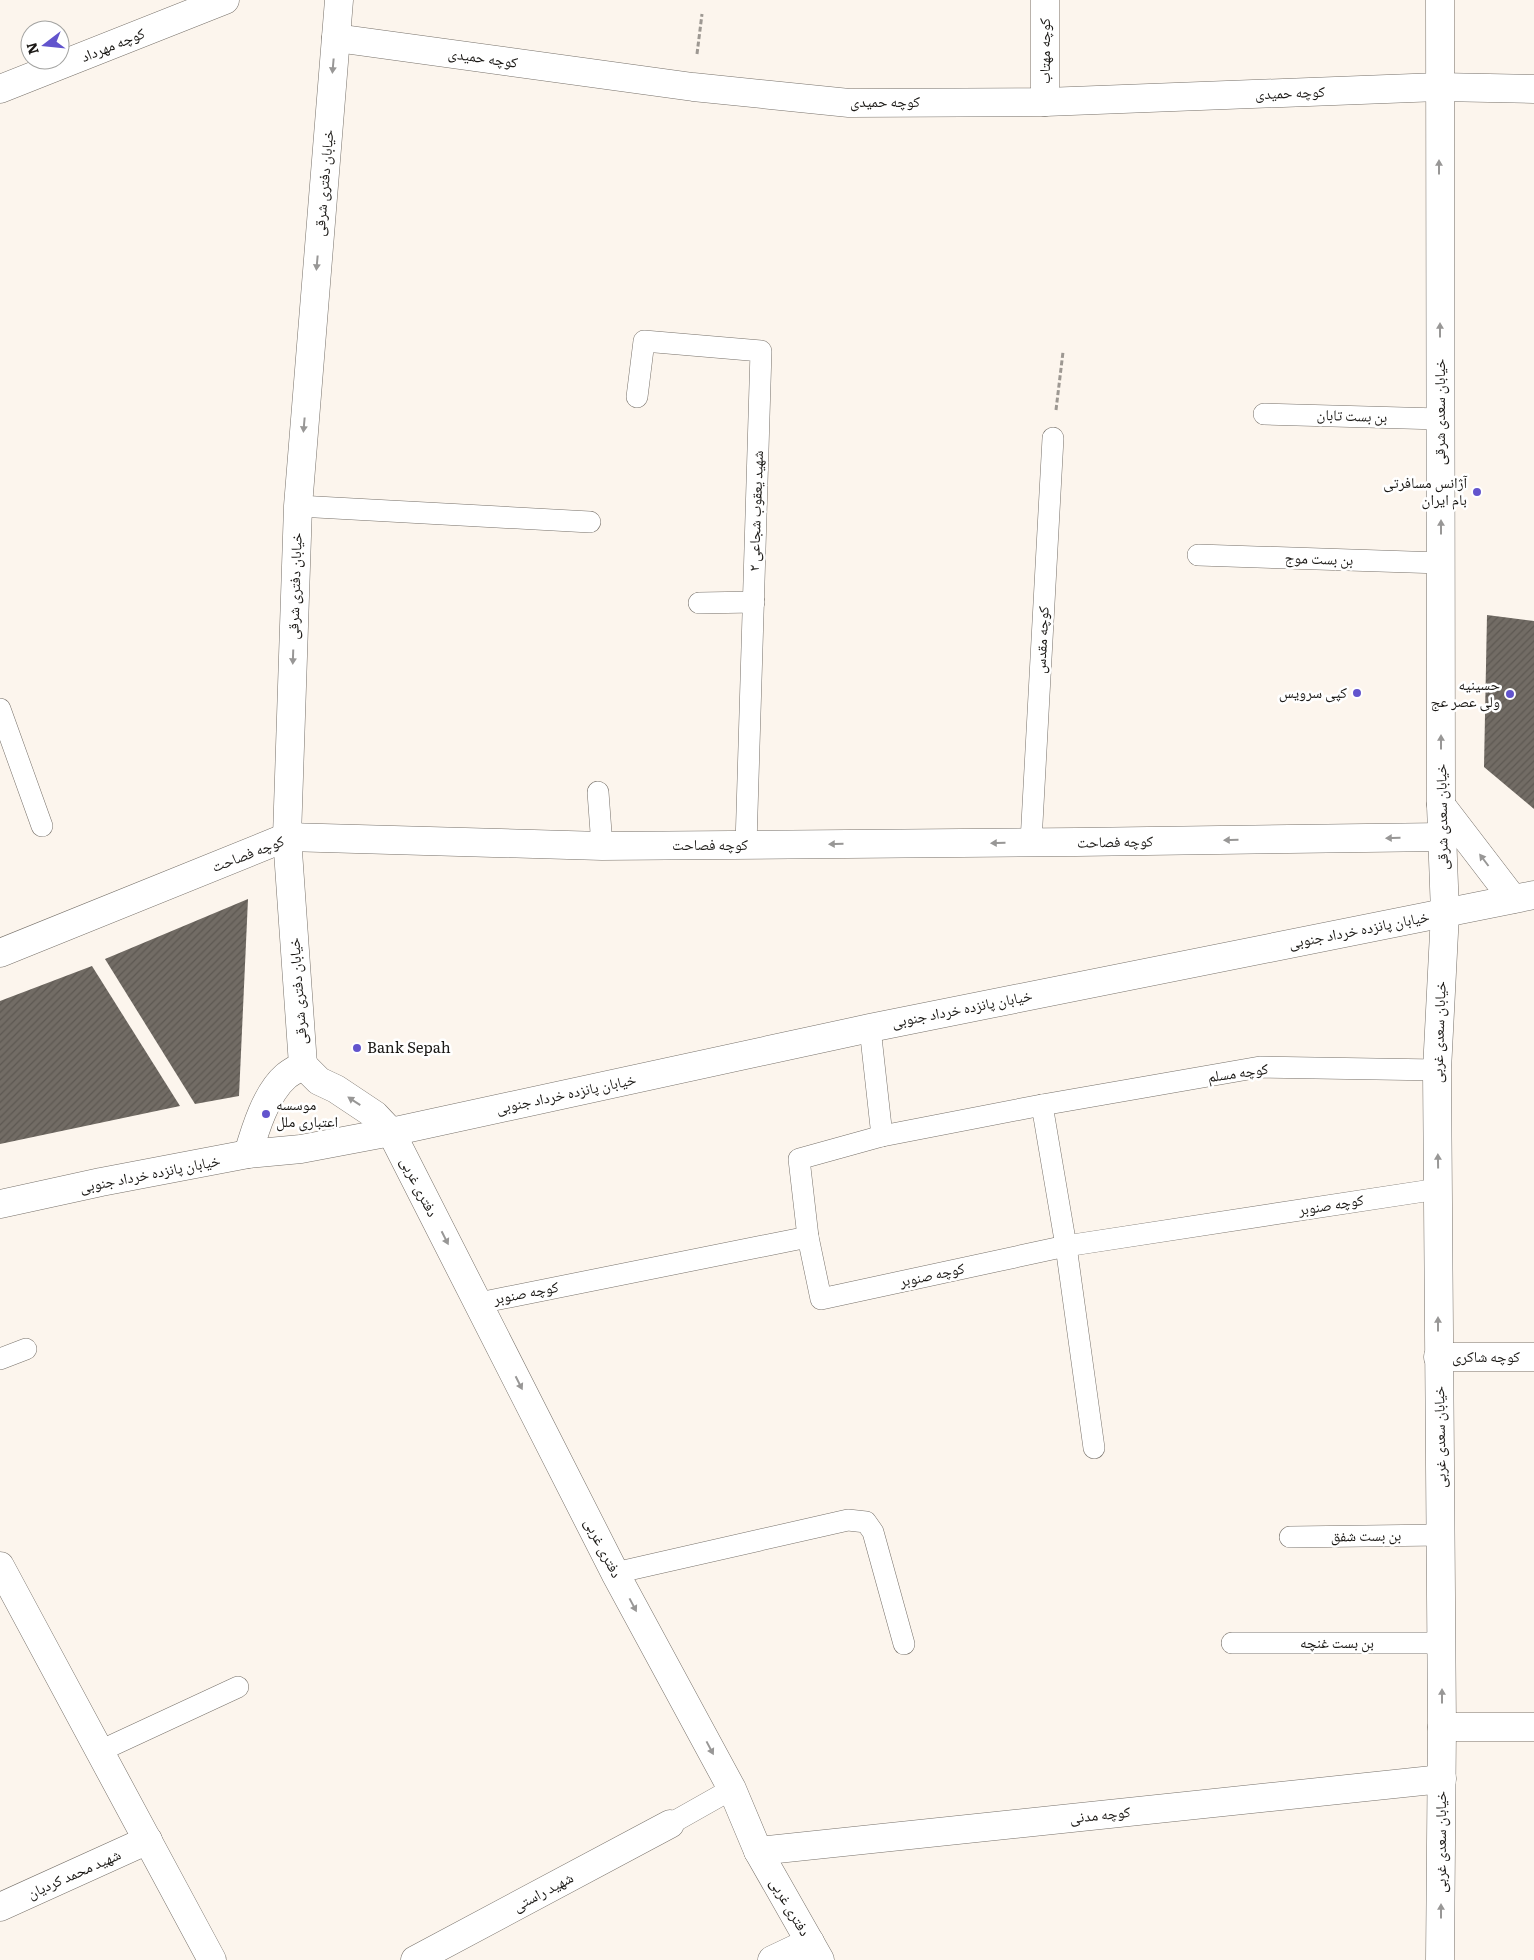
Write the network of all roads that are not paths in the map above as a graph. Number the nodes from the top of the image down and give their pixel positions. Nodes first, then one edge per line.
1 (225, 0) edge
2 (338, 0) edge
3 (1045, 0) edge
4 (1440, 0) edge
5 (336, 38) junction
6 (1439, 87) junction
7 (0, 89) edge
8 (1534, 89) edge
9 (1045, 102) junction
10 (637, 397) dead end
11 (1264, 414) dead end
12 (1440, 419) junction
13 (1053, 438) road end
14 (298, 506) junction
15 (590, 522) dead end
16 (1198, 555) dead end
17 (1441, 563) junction
18 (754, 602) junction
19 (699, 603) dead end
20 (0, 709) edge
21 (598, 792) dead end
22 (1442, 805) junction
23 (42, 826) dead end
24 (287, 837) junction
25 (1442, 837) junction
26 (1031, 842) junction
27 (746, 845) junction
28 (602, 846) junction
29 (1524, 897) edge
30 (1445, 913) junction
31 (0, 953) edge
32 (870, 1028) junction
33 (303, 1066) junction
34 (1437, 1070) junction
35 (1042, 1105) junction
36 (391, 1132) junction
37 (882, 1136) junction
38 (248, 1154) junction
39 (1438, 1188) junction
40 (0, 1204) edge
41 (808, 1237) junction
42 (1066, 1246) junction
43 (479, 1303) junction
44 (26, 1349) dead end
45 (1438, 1357) junction
46 (1534, 1357) edge
47 (0, 1359) edge
48 (1094, 1448) dead end
49 (1441, 1536) junction
50 (1290, 1537) dead end
51 (0, 1566) edge
52 (615, 1573) junction
53 (1232, 1643) dead end
54 (1441, 1643) junction
55 (904, 1644) dead end
56 (238, 1687) dead end
57 (1442, 1727) junction
58 (1534, 1727) edge
59 (100, 1751) junction
60 (1442, 1779) junction
61 (732, 1789) junction
62 (670, 1824) joint
63 (148, 1840) junction
64 (758, 1851) junction
65 (0, 1907) edge
66 (815, 1951) edge
67 (212, 1960) edge
68 (415, 1960) edge
69 (772, 1960) edge
70 (1440, 1960) edge

1 - 7 street, کوچه مهرداد
2 - 5 street, خیابان دفتری شرقی
3 - 9 street, کوچه مهتاب
4 - 6 street, خیابان سعدی شرقی
5 - 9 street, کوچه حمیدی
5 -> 14 street, خیابان دفتری شرقی
6 - 8 street, کوچه حمیدی
6 - 9 street, کوچه حمیدی
12 -> 6 street, خیابان سعدی شرقی
10 - 18 lane, شهید یعقوب شجاعی ۲
11 - 12 lane, بن بست تابان
17 -> 12 street, خیابان سعدی شرقی
13 - 26 lane, کوچه مقدس
14 - 15 lane
14 -> 24 street, خیابان دفتری شرقی
16 - 17 lane, بن بست موج
22 -> 17 street, خیابان سعدی شرقی
18 - 19 lane
18 - 27 lane, شهید یعقوب شجاعی ۲
20 - 23 lane
21 - 28 lane
22 - 25 street, خیابان سعدی شرقی
29 -> 22 street
24 - 28 street, کوچه فصاحت
24 - 31 street, کوچه فصاحت
24 - 33 street, خیابان دفتری شرقی
25 -> 26 street, کوچه فصاحت
25 - 30 street, خیابان سعدی شرقی
26 -> 27 street, کوچه فصاحت
27 - 28 street, کوچه فصاحت
29 - 30 street, خیابان پانزده خرداد جنوبی
30 - 32 street, خیابان پانزده خرداد جنوبی
30 - 34 street, خیابان سعدی غربی
32 - 36 street, خیابان پانزده خرداد جنوبی
32 - 37 lane
36 -> 33 street, دفتری غربی
33 - 38 street, خیابان دفتری شرقی
34 - 35 lane, کوچه مسلم
39 -> 34 street, خیابان سعدی غربی
35 - 37 lane, کوچه مسلم
35 - 42 lane
36 - 38 street, خیابان پانزده خرداد جنوبی
36 -> 43 street, دفتری غربی
37 - 41 lane, کوچه مسلم
38 - 40 street, خیابان پانزده خرداد جنوبی
39 - 42 lane, کوچه صنوبر
45 -> 39 street, خیابان سعدی غربی
41 - 42 lane, کوچه صنوبر
41 - 43 lane, کوچه صنوبر
42 - 48 lane
43 -> 52 street, دفتری غربی
44 - 47 lane
45 - 46 street, کوچه شاکری
45 - 49 street, خیابان سعدی غربی
49 - 50 lane, بن بست شفق
49 - 54 street, خیابان سعدی غربی
51 - 59 street
52 - 55 lane
52 -> 61 street, دفتری غربی
53 - 54 lane, بن بست غنچه
57 -> 54 street, خیابان سعدی غربی
56 - 59 lane
57 - 58 street
57 - 60 street, خیابان سعدی غربی
59 - 63 street
60 - 64 street, کوچه مدنی
70 -> 60 street, خیابان سعدی غربی
61 - 62 lane
61 - 64 street, دفتری غربی
62 - 68 street, شهید راستی
63 - 65 street, شهید محمد کردیان
63 - 67 street
64 - 66 street, دفتری غربی
66 - 69 street

